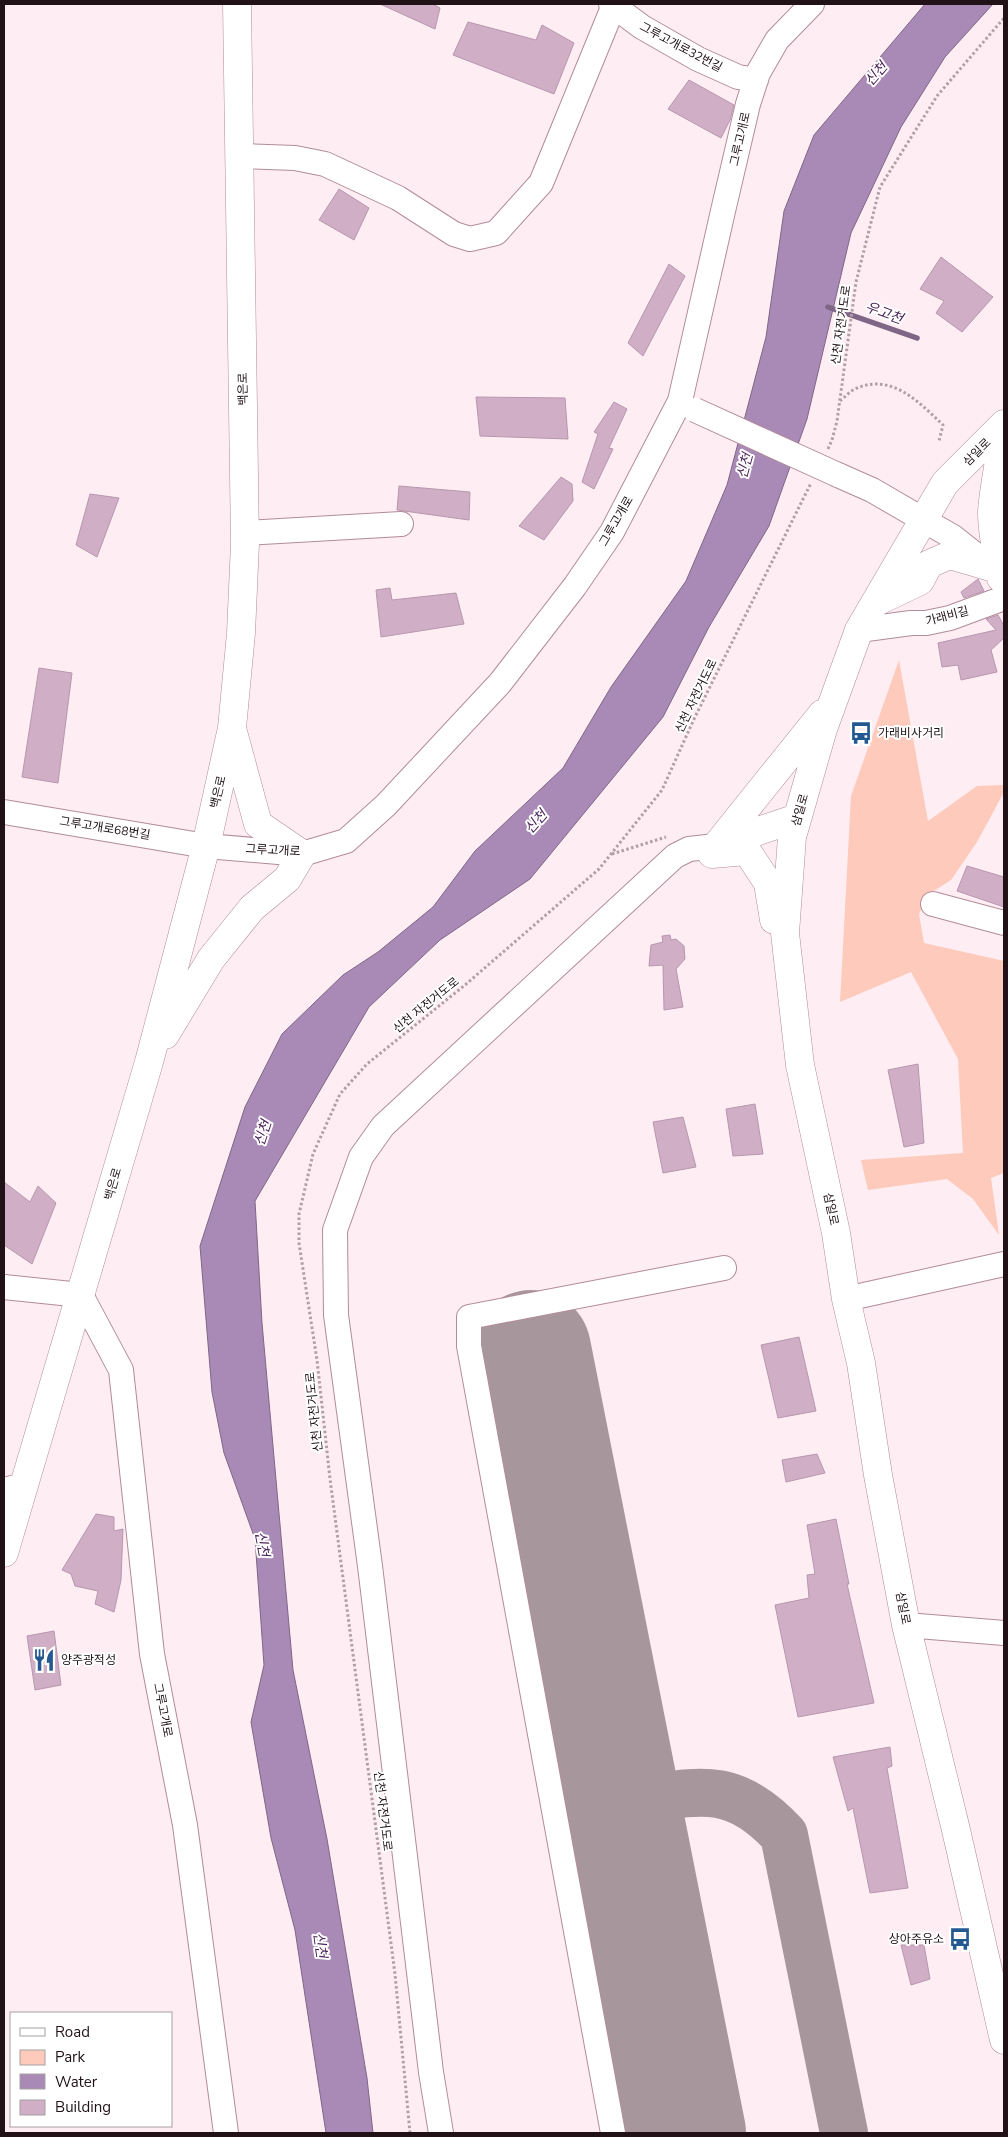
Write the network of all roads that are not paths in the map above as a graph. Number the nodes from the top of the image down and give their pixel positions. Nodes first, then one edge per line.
1 (237, 4) edge
2 (812, 4) edge
3 (613, 5) edge
4 (756, 80) junction
5 (239, 156) junction
6 (687, 406) junction
7 (1002, 426) edge
8 (922, 520) junction
9 (401, 524) dead end
10 (245, 533) junction
11 (1000, 581) edge
12 (876, 602) junction
13 (859, 630) junction
14 (833, 702) junction
15 (232, 728) junction
16 (4, 812) edge
17 (797, 818) junction
18 (206, 846) junction
19 (714, 850) junction
20 (302, 854) junction
21 (933, 904) dead end
22 (1004, 922) edge
23 (790, 981) junction
24 (149, 1062) junction
25 (1004, 1264) edge
26 (724, 1268) dead end
27 (4, 1287) edge
28 (81, 1295) junction
29 (846, 1299) junction
30 (14, 1488) edge
31 (4, 1553) edge
32 (906, 1625) junction
33 (1004, 1633) edge
34 (1004, 2040) edge
35 (226, 2133) edge
36 (441, 2133) edge
37 (613, 2133) edge

1 - 5 main road, 백은로
2 - 4 street, 그루고개로
3 - 4 street, 그루고개로32번길
3 - 5 street
4 - 6 street, 그루고개로
5 - 10 main road, 백은로
6 - 8 street, bridge
6 - 20 street, 그루고개로
7 - 8 main road, 삼일로
7 - 11 main road
8 - 11 street
8 - 12 main road, 삼일로
9 - 10 street
10 - 15 main road, 백은로
11 - 12 main road
11 - 13 street, 가래비길
12 - 13 main road, 삼일로
13 - 14 main road, 삼일로
14 - 17 main road, 삼일로
14 - 19 main road
15 - 18 main road, 백은로
15 - 20 main road
16 - 18 street, 그루고개로68번길
17 - 19 main road
17 - 23 main road, 삼일로
18 - 20 street, 그루고개로
18 - 24 main road, 백은로
19 - 23 main road
19 - 36 street
20 - 24 main road
21 - 22 street
23 - 29 main road, 삼일로
24 - 28 main road, 백은로
25 - 29 street
26 - 37 street
27 - 28 street
28 - 30 main road, 백은로
28 - 35 street, 그루고개로
29 - 32 main road, 삼일로
30 - 31 main road, 백은로
32 - 33 street
32 - 34 main road, 삼일로

